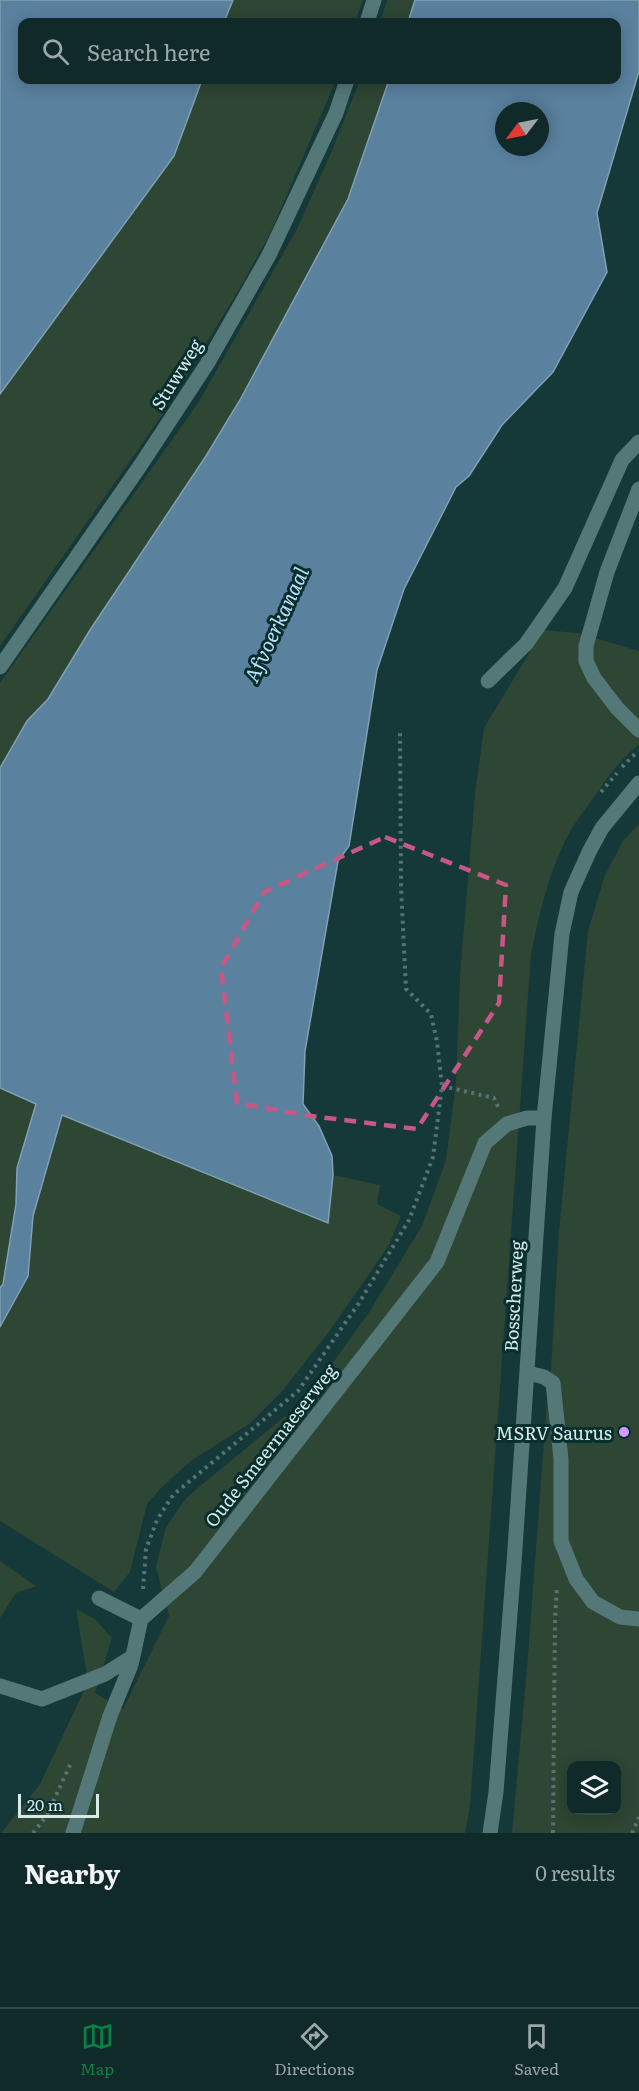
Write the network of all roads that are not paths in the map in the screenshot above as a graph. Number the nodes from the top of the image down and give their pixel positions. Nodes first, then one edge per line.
1 (374, 0) edge
2 (368, 18) edge
3 (346, 84) edge
4 (639, 442) edge
5 (639, 489) edge
6 (0, 667) edge
7 (488, 681) dead end
8 (639, 730) edge
9 (639, 783) edge
10 (544, 1118) junction
11 (528, 1373) junction
12 (99, 1598) dead end
13 (141, 1619) junction
14 (639, 1619) edge
15 (132, 1657) junction
16 (0, 1686) edge
17 (73, 1833) edge
18 (490, 1833) edge

1 - 2 street
3 - 6 street, Stuwweg
4 - 7 street
5 - 8 street
9 - 10 street, Bosscherweg
10 - 11 street, Bosscherweg
10 - 13 street, Oude Smeermaeserweg
11 - 14 street
11 - 18 street, Bosscherweg
12 - 13 street
13 - 15 street
15 - 16 street
15 - 17 street

